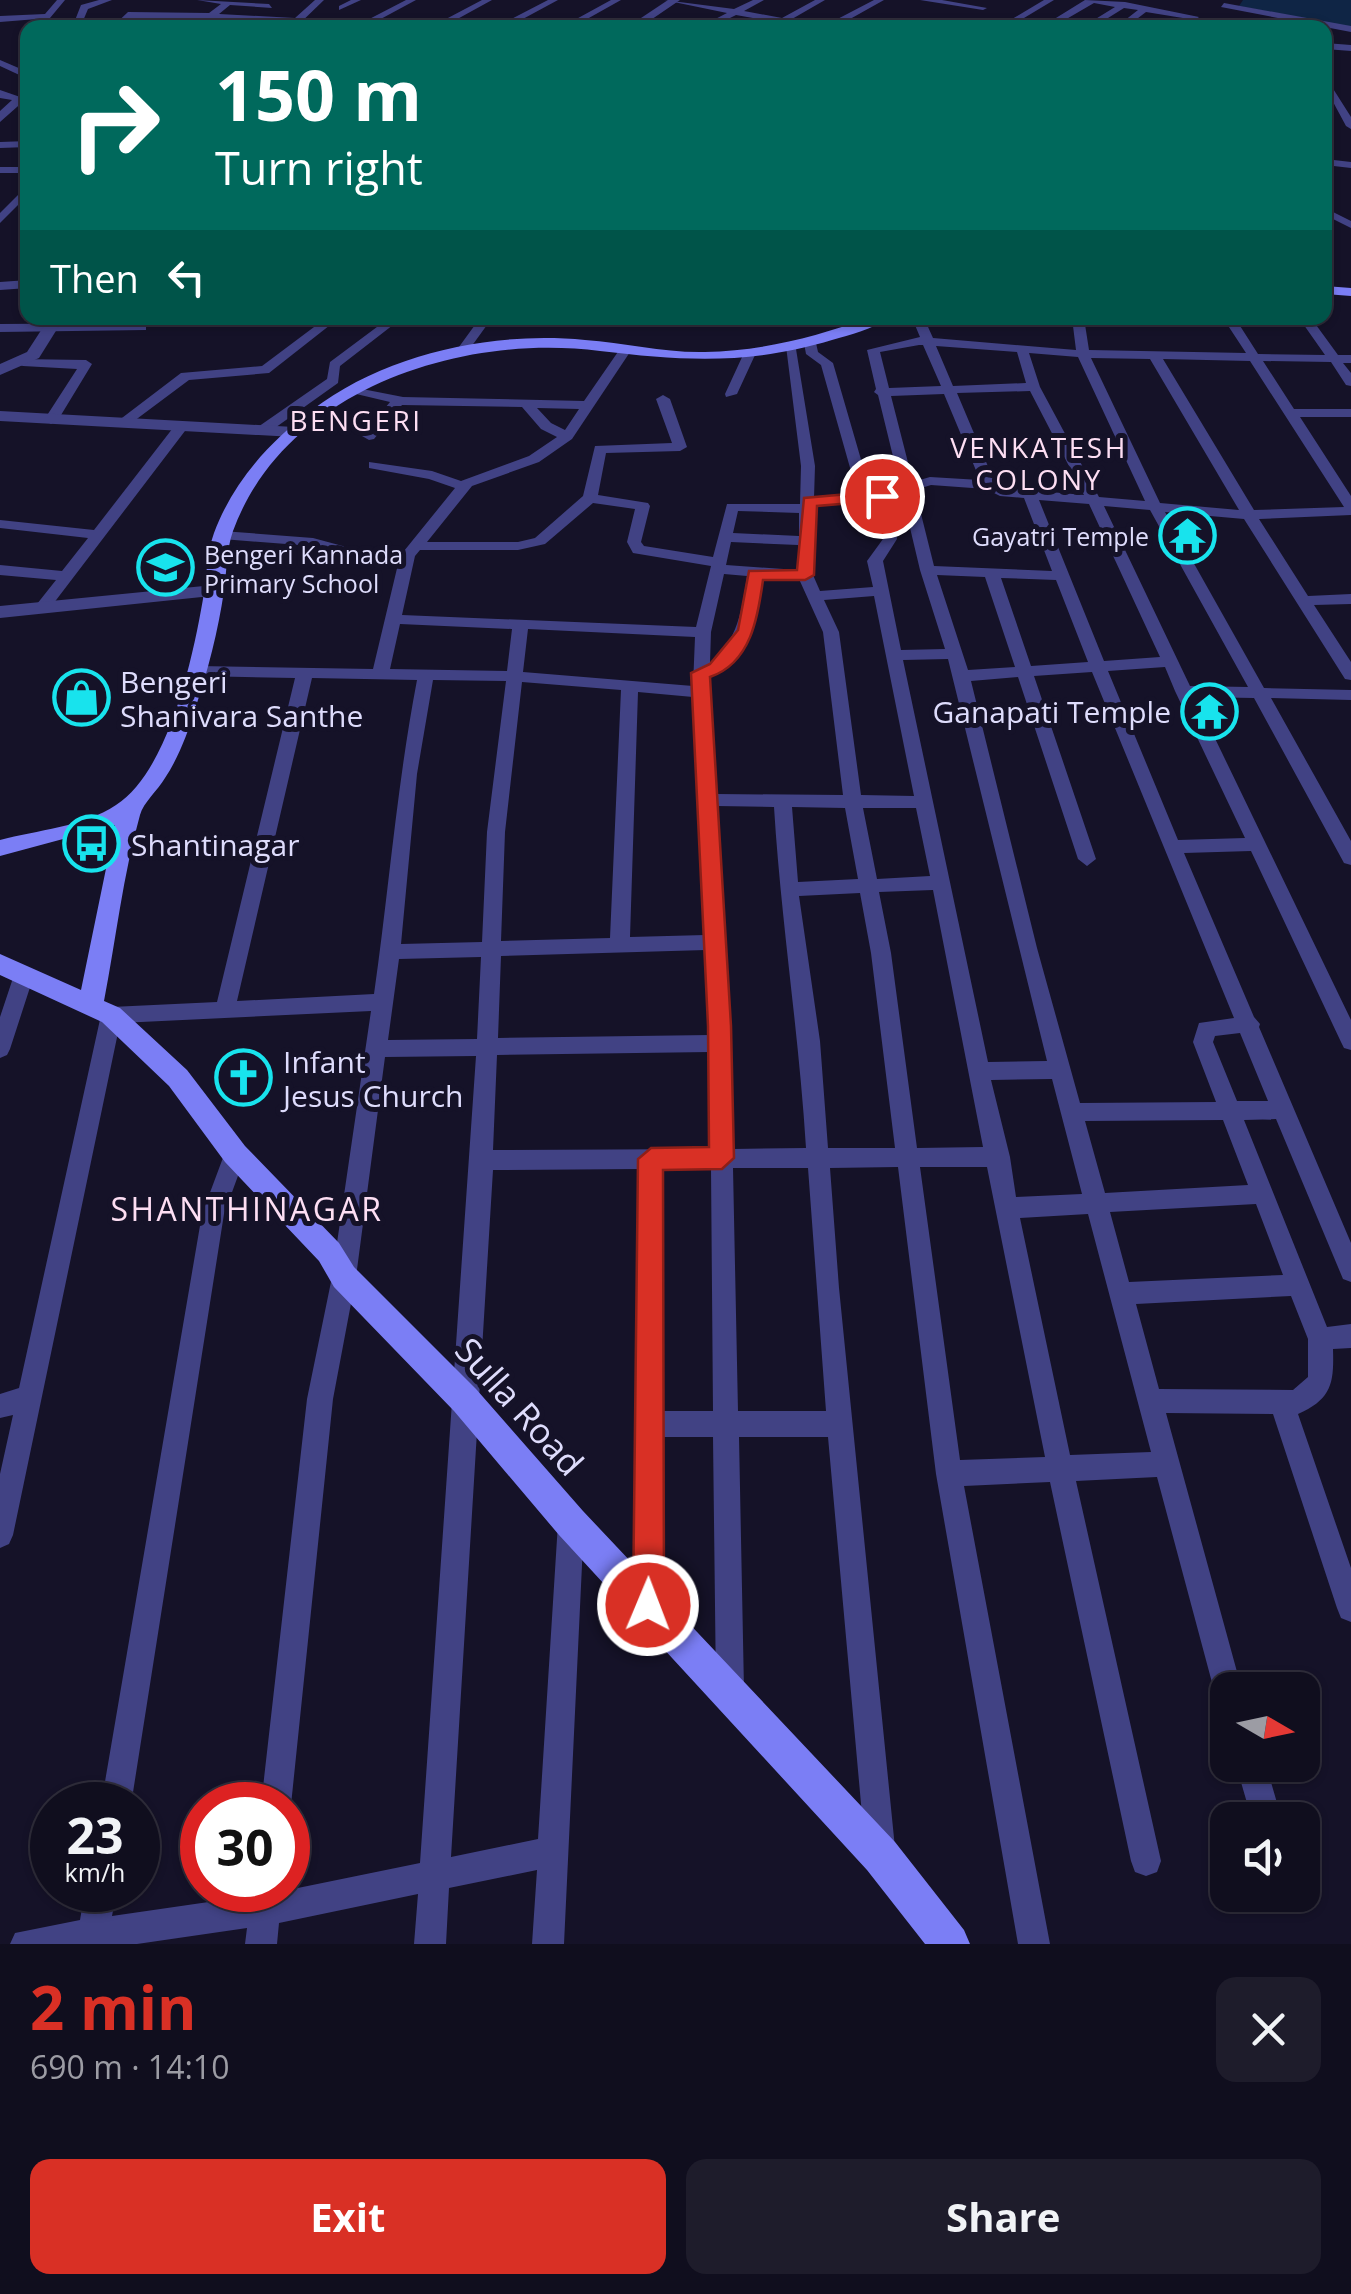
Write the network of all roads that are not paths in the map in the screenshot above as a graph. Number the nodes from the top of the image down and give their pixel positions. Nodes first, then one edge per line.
1 (10, 0) edge
2 (61, 0) edge
3 (108, 0) edge
4 (201, 0) edge
5 (320, 0) edge
6 (357, 0) edge
7 (378, 0) edge
8 (488, 0) edge
9 (554, 0) edge
10 (617, 0) edge
11 (672, 0) edge
12 (760, 0) edge
13 (821, 0) edge
14 (880, 0) edge
15 (924, 0) edge
16 (1050, 0) edge
17 (1072, 0) edge
18 (1091, 0) edge
19 (1237, 0) edge
20 (230, 1) edge
21 (407, 2) edge
22 (272, 3) edge
23 (1125, 4) junction
24 (1224, 5) junction
25 (342, 8) dead end
26 (982, 8) dead end
27 (1146, 8) junction
28 (735, 11) junction
29 (164, 15) junction
30 (1199, 15) junction
31 (0, 16) edge
32 (211, 16) junction
33 (254, 18) junction
34 (786, 18) junction
35 (1216, 18) dead end
36 (1016, 19) dead end
37 (79, 20) edge
38 (123, 20) edge
39 (160, 20) edge
40 (267, 20) edge
41 (298, 20) edge
42 (372, 20) edge
43 (449, 20) edge
44 (514, 20) edge
45 (579, 20) edge
46 (643, 20) edge
47 (718, 20) edge
48 (782, 20) edge
49 (794, 20) edge
50 (842, 20) edge
51 (1035, 20) edge
52 (1057, 20) edge
53 (1098, 20) edge
54 (1129, 20) edge
55 (1189, 20) edge
56 (1232, 20) edge
57 (1303, 20) edge
58 (1332, 97) edge
59 (20, 100) edge
60 (0, 118) edge
61 (1351, 126) edge
62 (20, 197) edge
63 (0, 220) edge
64 (14, 220) dead end
65 (27, 325) edge
66 (52, 325) edge
67 (107, 325) edge
68 (325, 325) edge
69 (387, 325) edge
70 (481, 325) edge
71 (860, 325) edge
72 (921, 325) edge
73 (1079, 325) edge
74 (1233, 325) edge
75 (1310, 325) edge
76 (142, 327) dead end
77 (0, 328) edge
78 (929, 342) junction
79 (800, 346) junction
80 (1021, 347) junction
81 (626, 350) junction
82 (462, 351) junction
83 (1083, 354) junction
84 (750, 355) junction
85 (1155, 357) junction
86 (1254, 358) junction
87 (1335, 359) junction
88 (1351, 359) edge
89 (24, 362) junction
90 (0, 370) edge
91 (1351, 382) edge
92 (1034, 387) junction
93 (356, 390) junction
94 (950, 390) junction
95 (880, 392) junction
96 (732, 394) dead end
97 (663, 399) dead end
98 (399, 400) junction
99 (525, 403) junction
100 (590, 405) junction
101 (1289, 412) junction
102 (1351, 413) edge
103 (0, 416) edge
104 (51, 420) junction
105 (121, 424) junction
106 (182, 427) junction
107 (260, 432) junction
108 (294, 432) junction
109 (369, 436) dead end
110 (567, 436) junction
111 (374, 465) dead end
112 (1328, 472) junction
113 (1351, 472) edge
114 (989, 485) junction
115 (464, 486) junction
116 (909, 488) junction
117 (885, 496) junction
118 (590, 498) junction
119 (1031, 498) junction
120 (866, 500) junction
121 (1095, 503) junction
122 (809, 505) junction
123 (1157, 508) junction
124 (1351, 509) edge
125 (1249, 514) junction
126 (0, 524) edge
127 (222, 535) junction
128 (98, 536) junction
129 (723, 536) junction
130 (806, 541) junction
131 (413, 551) junction
132 (716, 566) junction
133 (0, 570) edge
134 (928, 570) junction
135 (992, 574) junction
136 (755, 575) junction
137 (805, 575) junction
138 (64, 576) junction
139 (1060, 576) junction
140 (214, 591) junction
141 (881, 591) junction
142 (818, 596) junction
143 (1351, 599) edge
144 (1305, 601) junction
145 (40, 609) junction
146 (0, 612) edge
147 (394, 620) junction
148 (521, 624) junction
149 (703, 632) junction
150 (1342, 649) edge
151 (954, 654) junction
152 (895, 655) junction
153 (1168, 662) junction
154 (1098, 670) junction
155 (198, 672) junction
156 (305, 672) junction
157 (381, 672) junction
158 (426, 674) junction
159 (1026, 675) junction
160 (1351, 675) edge
161 (514, 676) junction
162 (962, 676) junction
163 (701, 682) junction
164 (630, 684) junction
165 (1183, 691) junction
166 (1262, 692) junction
167 (1351, 695) edge
168 (707, 800) junction
169 (783, 800) junction
170 (923, 802) junction
171 (854, 803) junction
172 (130, 806) junction
173 (1257, 844) junction
174 (1176, 847) junction
175 (0, 848) edge
176 (1351, 858) edge
177 (1088, 859) dead end
178 (940, 882) junction
179 (868, 886) junction
180 (789, 888) junction
181 (714, 942) junction
182 (620, 945) junction
183 (492, 949) junction
184 (390, 952) junction
185 (12, 970) edge
186 (383, 1002) junction
187 (101, 1010) junction
188 (225, 1010) junction
189 (1250, 1024) junction
190 (1351, 1042) edge
191 (720, 1043) junction
192 (487, 1046) junction
193 (0, 1049) edge
194 (377, 1049) junction
195 (1061, 1070) junction
196 (980, 1071) junction
197 (1227, 1108) junction
198 (1284, 1110) junction
199 (1072, 1112) junction
200 (235, 1154) junction
201 (908, 1156) junction
202 (818, 1157) junction
203 (999, 1157) junction
204 (722, 1158) junction
205 (651, 1159) junction
206 (482, 1160) junction
207 (1260, 1194) junction
208 (1097, 1201) junction
209 (1009, 1208) junction
210 (1351, 1271) edge
211 (344, 1277) junction
212 (1298, 1286) junction
213 (1120, 1294) junction
214 (1351, 1336) edge
215 (1320, 1340) junction
216 (29, 1398) junction
217 (465, 1400) junction
218 (1149, 1401) junction
219 (1282, 1403) junction
220 (0, 1406) edge
221 (652, 1424) junction
222 (840, 1424) junction
223 (726, 1426) junction
224 (1166, 1464) junction
225 (1060, 1469) junction
226 (949, 1474) junction
227 (571, 1523) junction
228 (0, 1534) edge
229 (648, 1605) junction
230 (1351, 1608) edge
231 (1223, 1672) edge
232 (730, 1694) junction
233 (120, 1782) edge
234 (278, 1782) edge
235 (551, 1852) junction
236 (881, 1856) junction
237 (1146, 1862) dead end
238 (432, 1880) junction
239 (310, 1895) edge
240 (97, 1912) edge
241 (213, 1912) edge
242 (264, 1912) edge
243 (93, 1940) edge
244 (26, 1944) edge
245 (261, 1944) edge
246 (430, 1944) edge
247 (548, 1944) edge
248 (950, 1944) edge
249 (1034, 1944) edge

1 - 31 street
2 - 31 street
3 - 37 street
4 - 20 street
5 - 41 street
6 - 25 street
7 - 21 street
8 - 43 street
9 - 44 street
10 - 45 street
11 - 28 street
11 - 46 street
12 - 28 street
13 - 34 street
14 - 50 street
15 - 26 street
16 - 36 street
17 - 51 street
18 - 23 street
18 - 52 street
19 - 24 street
20 - 22 street
20 - 32 street
21 - 42 street
22 - 33 street
23 - 27 street
23 - 53 street
24 - 56 street
24 - 57 street
27 - 30 street
27 - 54 street
28 - 34 street
28 - 47 street
29 - 32 street
29 - 38 street
29 - 39 street
30 - 35 street
30 - 55 street
32 - 33 street
33 - 40 street
34 - 48 street
34 - 49 street
58 - 61 street
59 - 60 street
62 - 63 street
63 - 64 street
65 - 77 street
66 - 89 street
67 - 76 street
68 - 105 street
69 - 107 street
70 - 82 street
71 - 79 main road
72 - 78 street
73 - 83 street
74 - 86 street
75 - 87 street
78 - 80 street
78 - 94 street
78 - 95 street
79 - 84 main road
79 - 120 street
79 - 122 street
80 - 83 street
80 - 92 street
81 - 82 main road
81 - 84 main road
81 - 100 street
82 - 93 main road
83 - 85 street
83 - 123 street
84 - 96 street
85 - 86 street
85 - 125 street
86 - 87 street
86 - 101 street
87 - 88 street
87 - 91 street
89 - 90 street
89 - 104 street
92 - 94 street
92 - 121 street
93 - 98 street
93 - 108 main road
94 - 95 street
94 - 114 street
95 - 116 street
97 - 118 street
98 - 99 street
98 - 109 street
99 - 100 street
99 - 110 street
100 - 110 street
101 - 102 street
101 - 112 street
103 - 104 street
104 - 105 street
105 - 106 street
106 - 107 street
106 - 128 street
107 - 108 street
108 - 127 main road
110 - 115 street
111 - 115 street
112 - 113 street
112 - 124 street
114 - 116 street
114 - 119 street
115 - 131 street
116 - 117 street
116 - 134 street
117 - 120 street
117 - 141 street
118 - 131 street
118 - 132 street
119 - 121 street
119 - 139 street
120 - 122 street
121 - 123 street
121 - 153 street
122 - 129 street
122 - 130 street
123 - 125 street
123 - 166 street
124 - 125 street
125 - 144 street
126 - 128 street
127 - 131 street
127 - 140 main road
128 - 138 street
129 - 130 street
129 - 132 street
130 - 137 street
131 - 147 street
132 - 136 street
132 - 149 street
133 - 138 street
134 - 135 street
134 - 151 street
135 - 139 street
135 - 159 street
136 - 137 street
136 - 163 street
137 - 142 street
138 - 145 street
139 - 154 street
140 - 145 street
140 - 155 main road
141 - 142 street
141 - 152 street
142 - 171 street
143 - 144 street
144 - 150 street
145 - 146 street
147 - 148 street
147 - 157 street
148 - 149 street
148 - 161 street
149 - 163 street
150 - 160 street
151 - 152 street
151 - 162 street
152 - 170 street
153 - 154 street
153 - 165 street
154 - 159 street
154 - 174 street
155 - 156 street
155 - 172 main road
156 - 157 street
156 - 188 street
157 - 158 street
158 - 161 street
158 - 184 street
159 - 162 street
159 - 177 street
161 - 164 street
161 - 183 street
162 - 195 street
163 - 164 street
163 - 168 street
164 - 182 street
165 - 166 street
165 - 173 street
166 - 167 street
166 - 176 street
168 - 169 street
168 - 181 street
169 - 171 street
169 - 180 street
170 - 171 street
170 - 178 street
171 - 179 street
172 - 175 main road
172 - 187 main road
173 - 174 street
173 - 190 street
174 - 189 street
178 - 179 street
178 - 196 street
179 - 180 street
179 - 201 street
180 - 202 street
181 - 182 street
181 - 191 street
182 - 183 street
183 - 184 street
183 - 192 street
184 - 186 street
185 - 187 main road, Sulla Road
185 - 193 street
186 - 188 street
186 - 194 street
187 - 188 street
187 - 200 main road, Sulla Road
187 - 216 street
189 - 197 street
189 - 198 street
191 - 192 street
191 - 204 street
192 - 194 street
192 - 206 street
194 - 211 street
195 - 196 street
195 - 199 street
196 - 203 street
197 - 198 street
197 - 199 street
197 - 207 street
198 - 210 street
199 - 208 street
200 - 211 main road, Sulla Road
200 - 233 street
201 - 202 street
201 - 203 street
201 - 226 street
202 - 204 street
202 - 222 street
203 - 209 street
204 - 205 street
204 - 223 street
205 - 206 street
205 - 221 street
206 - 217 street
207 - 208 street
207 - 212 street
208 - 209 street
208 - 213 street
209 - 225 street
211 - 217 main road, Sulla Road
211 - 234 street
212 - 213 street
212 - 215 street
213 - 218 street
214 - 215 street
215 - 219 street
216 - 220 street
216 - 228 street
217 - 227 main road, Sulla Road
217 - 238 street
218 - 219 street
218 - 224 street
219 - 230 street
221 - 223 street
221 - 229 street
222 - 223 street
222 - 236 street
223 - 232 street
224 - 225 street
224 - 231 street
225 - 226 street
225 - 237 street
226 - 249 street
227 - 229 main road, Sulla Road
227 - 235 street
229 - 232 main road, Sulla Road
232 - 236 main road, Sulla Road
235 - 238 street
235 - 247 street
236 - 248 main road, Sulla Road
238 - 239 street
238 - 246 street
240 - 243 street
241 - 243 street
242 - 245 street
243 - 244 street

